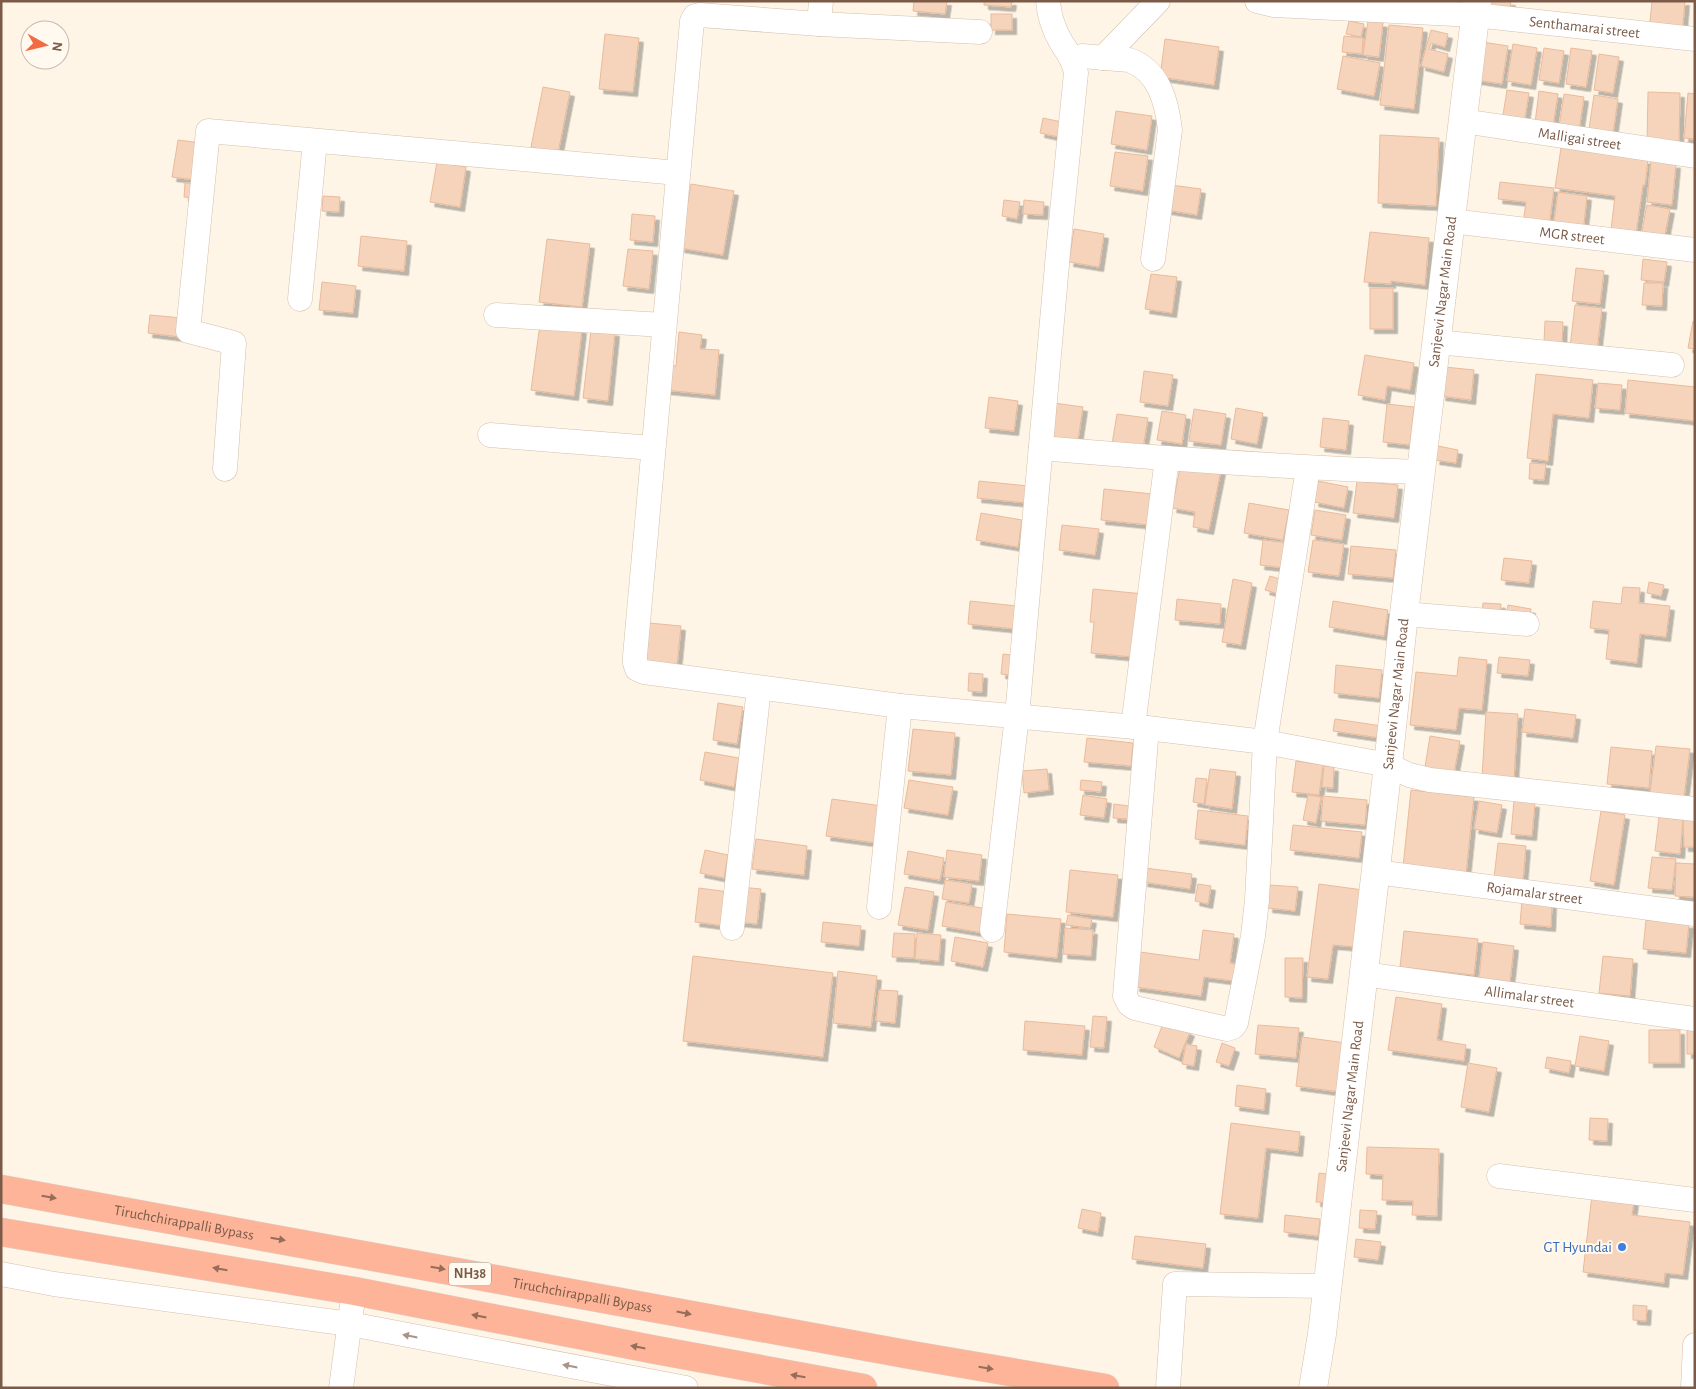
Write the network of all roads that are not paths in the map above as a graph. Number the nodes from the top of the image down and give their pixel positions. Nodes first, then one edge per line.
1 (1048, 1) edge
2 (1158, 1) edge
3 (1257, 1) edge
4 (1476, 8) edge
5 (820, 13) edge
6 (980, 32) dead end
7 (1695, 39) edge
8 (1103, 58) junction
9 (1072, 59) junction
10 (1463, 121) junction
11 (315, 141) junction
12 (1695, 156) edge
13 (678, 173) junction
14 (1451, 221) junction
15 (1695, 250) edge
16 (1153, 259) dead end
17 (300, 299) dead end
18 (496, 315) dead end
19 (664, 326) junction
20 (1437, 342) junction
21 (1672, 365) dead end
22 (490, 435) dead end
23 (653, 448) junction
24 (1041, 448) junction
25 (1167, 458) junction
26 (1308, 468) junction
27 (225, 469) dead end
28 (1422, 472) junction
29 (1404, 614) junction
30 (1527, 624) dead end
31 (759, 688) junction
32 (900, 706) junction
33 (1017, 716) junction
34 (1140, 728) junction
35 (1265, 742) junction
36 (1388, 765) junction
37 (1695, 809) edge
38 (1376, 872) junction
39 (879, 907) dead end
40 (1695, 914) edge
41 (732, 928) dead end
42 (992, 930) dead end
43 (1364, 974) junction
44 (1695, 1020) edge
45 (1498, 1176) dead end
46 (1, 1189) edge
47 (1695, 1200) edge
48 (1, 1232) edge
49 (1, 1274) edge
50 (1327, 1286) junction
51 (354, 1292) junction
52 (350, 1324) junction
53 (1695, 1345) edge
54 (342, 1388) edge
55 (686, 1388) edge
56 (863, 1388) edge
57 (1105, 1388) edge
58 (1168, 1388) edge
59 (1313, 1388) edge
60 (1693, 1388) edge

1 - 9 street
2 - 8 street
3 - 4 street, Senthamarai street
4 - 7 street, Senthamarai street
4 - 10 street, Sanjeevi Nagar Main Road
5 - 6 street
5 - 13 street
8 - 9 street
8 - 16 street
9 - 24 street
10 - 12 street, Malligai street
10 - 14 street, Sanjeevi Nagar Main Road
11 - 13 street
11 - 17 street
11 - 27 street
13 - 19 street
14 - 15 street, MGR street
14 - 20 street, Sanjeevi Nagar Main Road
18 - 19 street
19 - 23 street
20 - 21 street
20 - 28 street, Sanjeevi Nagar Main Road
22 - 23 street
23 - 31 street
24 - 25 street
24 - 33 street
25 - 26 street
25 - 34 street
26 - 28 street
26 - 35 street
28 - 29 street, Sanjeevi Nagar Main Road
29 - 30 street
29 - 36 street, Sanjeevi Nagar Main Road
31 - 32 street
31 - 41 street
32 - 33 street
32 - 39 street
33 - 34 street
33 - 42 street
34 - 35 street
34 - 35 street
35 - 36 street
36 - 37 street
36 - 38 street, Sanjeevi Nagar Main Road
38 - 40 street, Rojamalar street
38 - 43 street, Sanjeevi Nagar Main Road
43 - 44 street, Allimalar street
43 - 50 street, Sanjeevi Nagar Main Road
45 - 47 street
46 -> 57 highway, Tiruchchirappalli Bypass / NH38
51 -> 48 highway
49 - 52 street
50 - 58 street
50 - 59 street, Sanjeevi Nagar Main Road
51 - 52 street
56 -> 51 highway
52 - 54 street
55 -> 52 street
53 - 60 street

